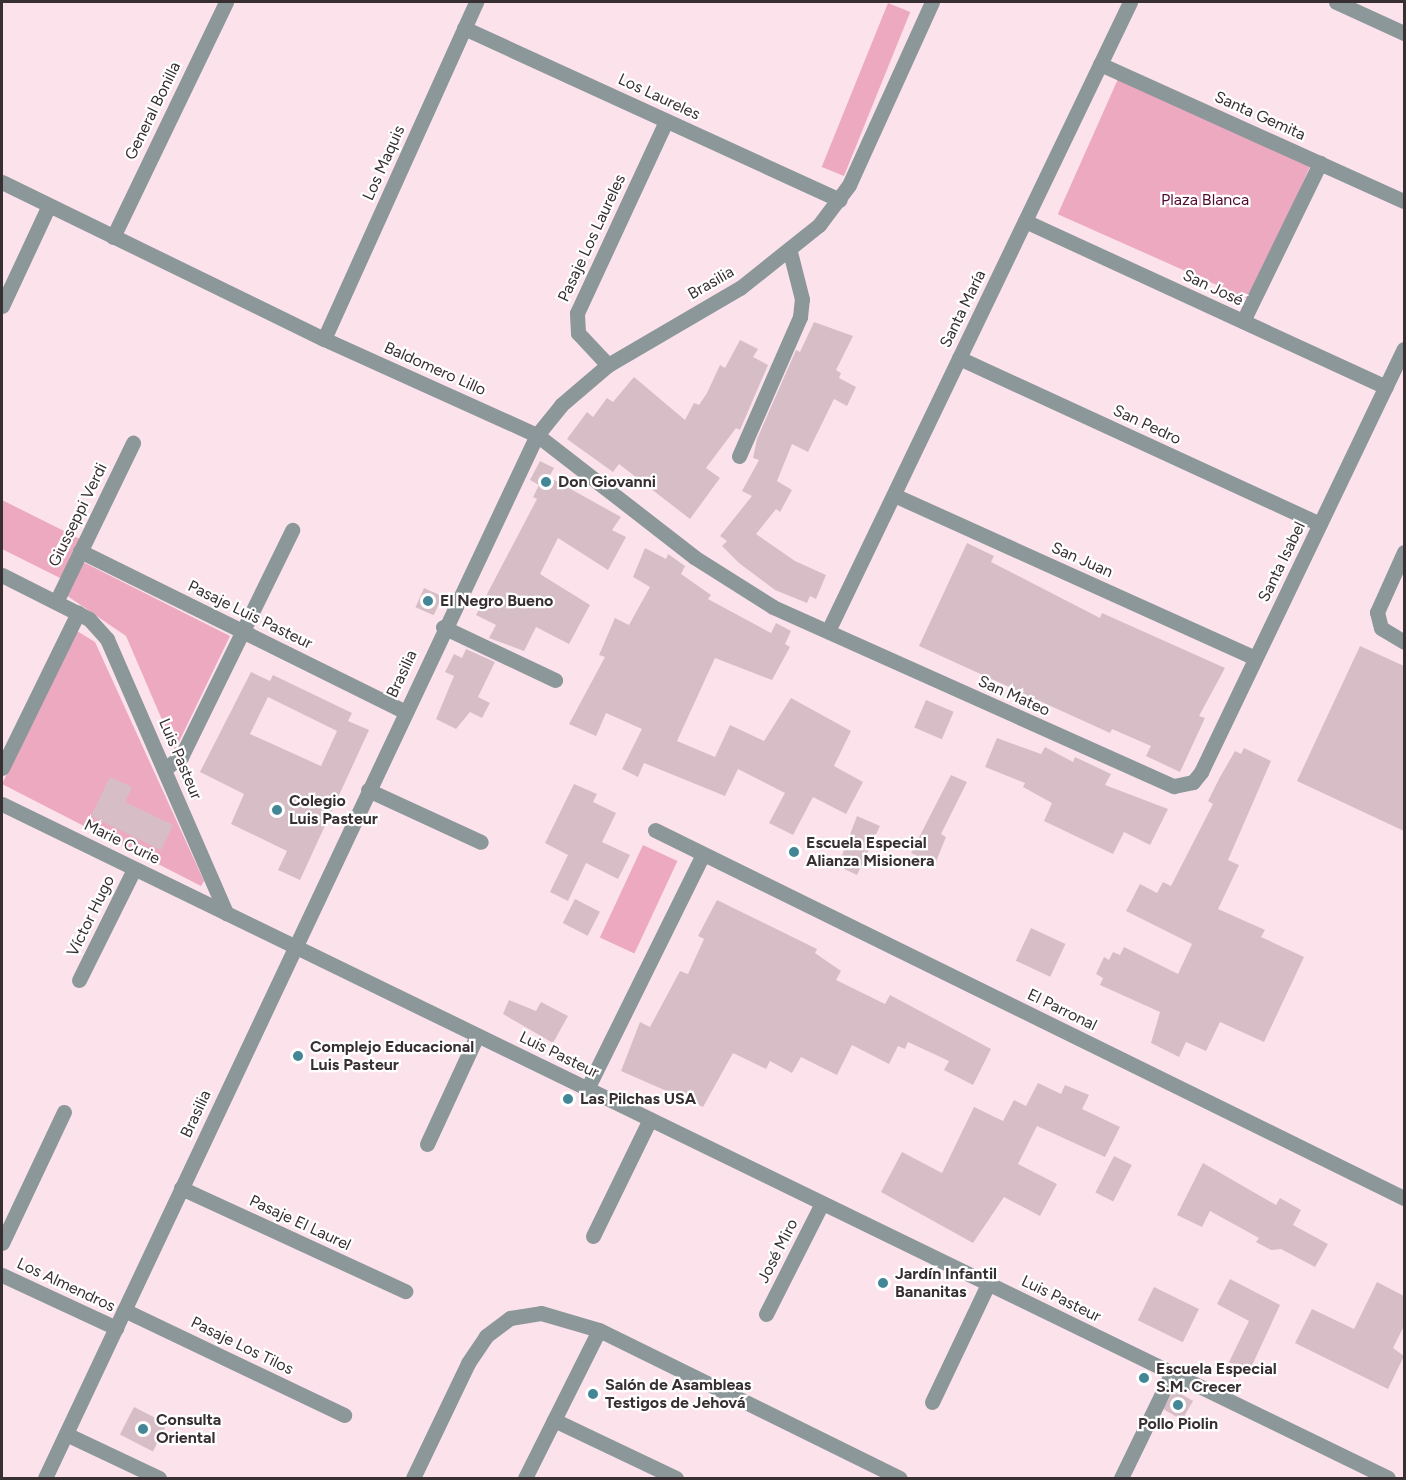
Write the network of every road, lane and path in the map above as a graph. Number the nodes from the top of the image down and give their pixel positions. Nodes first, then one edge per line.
1 (226, 2) edge
2 (476, 2) edge
3 (1130, 2) edge
4 (1336, 2) edge
5 (929, 3) edge
6 (464, 28) junction
7 (1404, 33) edge
8 (1100, 64) junction
9 (666, 121) junction
10 (1320, 163) junction
11 (2, 182) edge
12 (839, 200) junction
13 (1404, 201) edge
14 (49, 206) junction
15 (1025, 221) junction
16 (113, 237) junction
17 (790, 252) junction
18 (2, 306) edge
19 (1243, 321) junction
20 (324, 339) junction
21 (1404, 350) edge
22 (959, 358) junction
23 (608, 365) junction
24 (1386, 387) junction
25 (537, 435) junction
26 (133, 443) dead end
27 (739, 456) dead end
28 (894, 495) junction
29 (1320, 524) junction
30 (292, 530) dead end
31 (80, 551) junction
32 (1404, 552) edge
33 (2, 575) edge
34 (56, 602) junction
35 (78, 613) junction
36 (443, 627) junction
37 (828, 631) junction
38 (243, 632) junction
39 (1404, 642) edge
40 (1255, 658) junction
41 (555, 680) dead end
42 (404, 711) junction
43 (2, 768) edge
44 (164, 769) junction
45 (1187, 785) joint
46 (368, 790) junction
47 (2, 804) edge
48 (655, 830) dead end
49 (481, 842) dead end
50 (703, 854) junction
51 (134, 869) junction
52 (226, 913) junction
53 (294, 947) junction
54 (79, 980) dead end
55 (477, 1036) junction
56 (587, 1089) junction
57 (64, 1112) dead end
58 (650, 1119) junction
59 (427, 1144) dead end
60 (181, 1188) junction
61 (1404, 1198) edge
62 (822, 1203) junction
63 (593, 1236) dead end
64 (2, 1243) edge
65 (2, 1275) edge
66 (988, 1284) junction
67 (405, 1292) dead end
68 (124, 1310) junction
69 (766, 1314) dead end
70 (116, 1328) junction
71 (599, 1330) junction
72 (1172, 1373) junction
73 (932, 1402) dead end
74 (344, 1415) dead end
75 (554, 1420) junction
76 (66, 1434) junction
77 (45, 1479) edge
78 (159, 1479) edge
79 (413, 1479) edge
80 (525, 1479) edge
81 (676, 1479) edge
82 (900, 1479) edge
83 (1121, 1479) edge
84 (1388, 1479) edge

1 - 16 street, General Bonilla
2 - 6 street, Los Maquis
3 - 8 street, Santa María
4 - 7 street
5 - 12 street, Brasilia
6 - 9 street, Los Laureles
6 - 20 street, Los Maquis
8 - 10 street, Santa Gemita
8 - 15 street, Santa María
9 - 12 street, Los Laureles
9 - 23 street, Pasaje Los Laureles
10 - 13 street, Santa Gemita
10 - 19 street
11 - 14 street, Baldomero Lillo
12 - 17 street, Brasilia
14 - 16 street, Baldomero Lillo
14 - 18 street
15 - 19 street, San José
15 - 22 street, Santa María
16 - 20 street, Baldomero Lillo
17 - 23 street, Brasilia
17 - 27 street
19 - 24 street, San José
20 - 25 street, Baldomero Lillo
21 - 24 street, Santa Isabel
22 - 28 street, Santa María
22 - 29 street, San Pedro
23 - 25 street, Brasilia
24 - 29 street, Santa Isabel
25 - 36 street, Brasilia
25 - 37 street, Baldomero Lillo
26 - 31 street, Giusseppi Verdi
28 - 37 street, Santa María
28 - 40 street, San Juan
29 - 40 street, Santa Isabel
30 - 38 street
31 - 34 street, Giusseppi Verdi
31 - 38 street, Pasaje Luis Pasteur
32 - 39 street
33 - 34 street, Luis Pasteur
34 - 35 street, Luis Pasteur
35 - 43 street
35 - 44 street, Luis Pasteur
36 - 41 street
36 - 42 street, Brasilia
37 - 45 street, San Mateo
38 - 42 street, Pasaje Luis Pasteur
38 - 44 street
40 - 45 street, Santa Isabel
42 - 46 street, Brasilia
44 - 52 street, Luis Pasteur
46 - 49 street
46 - 53 street, Brasilia
47 - 51 street, Marie Curie
48 - 50 street, El Parronal
50 - 56 street
50 - 61 street, El Parronal
51 - 52 street, Marie Curie
51 - 54 street, Víctor Hugo
52 - 53 street, Luis Pasteur
53 - 55 street, Luis Pasteur
53 - 60 street, Brasilia
55 - 56 street, Luis Pasteur
55 - 59 street
56 - 58 street, Luis Pasteur
57 - 64 street
58 - 62 street, Luis Pasteur
58 - 63 street
60 - 67 street, Pasaje El Laurel
60 - 68 street, Brasilia
62 - 66 street, Luis Pasteur
62 - 69 street, José Miro
65 - 70 street, Los Almendros
66 - 72 street, Luis Pasteur
66 - 73 street
68 - 70 street, Brasilia
68 - 74 street, Pasaje Los Tilos
70 - 76 street, Brasilia
71 - 75 street
71 - 79 street
71 - 82 street
72 - 83 street
72 - 84 street, Luis Pasteur
75 - 80 street
75 - 81 street
76 - 77 street, Brasilia
76 - 78 street

